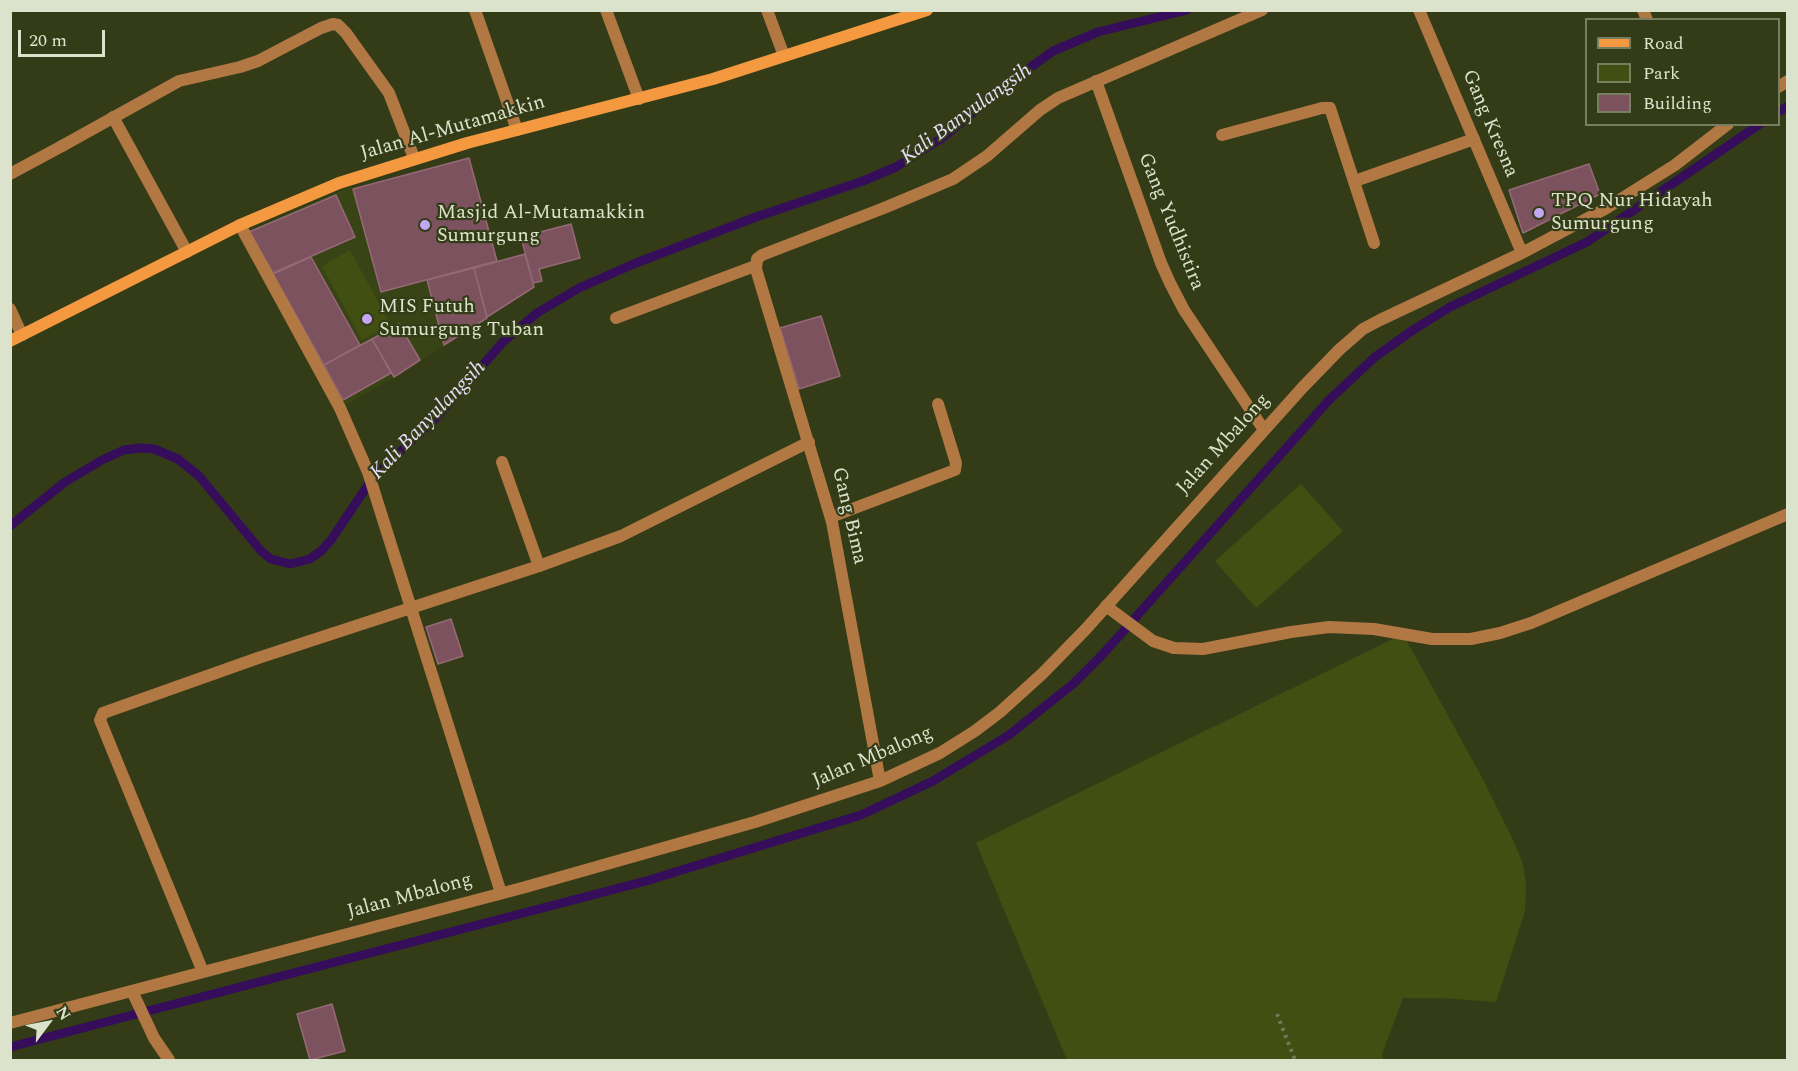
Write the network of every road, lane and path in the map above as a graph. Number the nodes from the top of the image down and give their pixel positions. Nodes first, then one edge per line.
1 (475, 10) edge
2 (606, 10) edge
3 (767, 10) edge
4 (927, 10) edge
5 (1262, 10) edge
6 (1419, 10) edge
7 (784, 56) junction
8 (1096, 81) junction
9 (639, 99) junction
10 (113, 117) junction
11 (1714, 129) edge
12 (518, 130) junction
13 (1222, 135) dead end
14 (1474, 139) junction
15 (414, 158) junction
16 (10, 174) edge
17 (1355, 181) junction
18 (240, 225) junction
19 (1374, 243) dead end
20 (187, 252) junction
21 (1522, 253) junction
22 (756, 266) junction
23 (10, 309) edge
24 (616, 318) dead end
25 (22, 335) junction
26 (10, 341) edge
27 (938, 405) dead end
28 (1264, 430) junction
29 (809, 442) junction
30 (502, 462) dead end
31 (1788, 514) edge
32 (831, 517) junction
33 (539, 566) junction
34 (1106, 606) junction
35 (412, 608) junction
36 (880, 781) junction
37 (501, 893) junction
38 (203, 972) junction
39 (134, 995) junction
40 (1277, 1014) dead end
41 (10, 1023) edge
42 (169, 1060) edge
43 (1296, 1060) edge

1 - 12 street
2 - 9 street
3 - 7 street
4 - 7 street, Jalan Al-Mutamakkin
5 - 8 street
6 - 14 street, Gang Kresna
7 - 9 street, Jalan Al-Mutamakkin
8 - 22 street
8 - 28 street, Gang Yudhistira
9 - 12 street, Jalan Al-Mutamakkin
10 - 15 street
10 - 16 street
10 - 20 street
11 - 21 street, Jalan Mbalong
12 - 15 street, Jalan Al-Mutamakkin
13 - 17 street
14 - 17 street
14 - 21 street, Gang Kresna
15 - 18 street, Jalan Al-Mutamakkin
17 - 19 street
18 - 20 street, Jalan Al-Mutamakkin
18 - 35 street
20 - 25 street, Jalan Al-Mutamakkin
21 - 28 street, Jalan Mbalong
22 - 24 street
22 - 29 street, Gang Bima
23 - 25 street
25 - 26 street, Jalan Al-Mutamakkin
27 - 32 street
28 - 34 street, Jalan Mbalong
29 - 32 street, Gang Bima
29 - 33 street
30 - 33 street
31 - 34 street
32 - 36 street, Gang Bima
33 - 35 street
34 - 36 street, Jalan Mbalong
35 - 37 street
35 - 38 street
36 - 37 street, Jalan Mbalong
37 - 38 street, Jalan Mbalong
38 - 39 street, Jalan Mbalong
39 - 41 street, Jalan Mbalong
39 - 42 street
40 - 43 path

